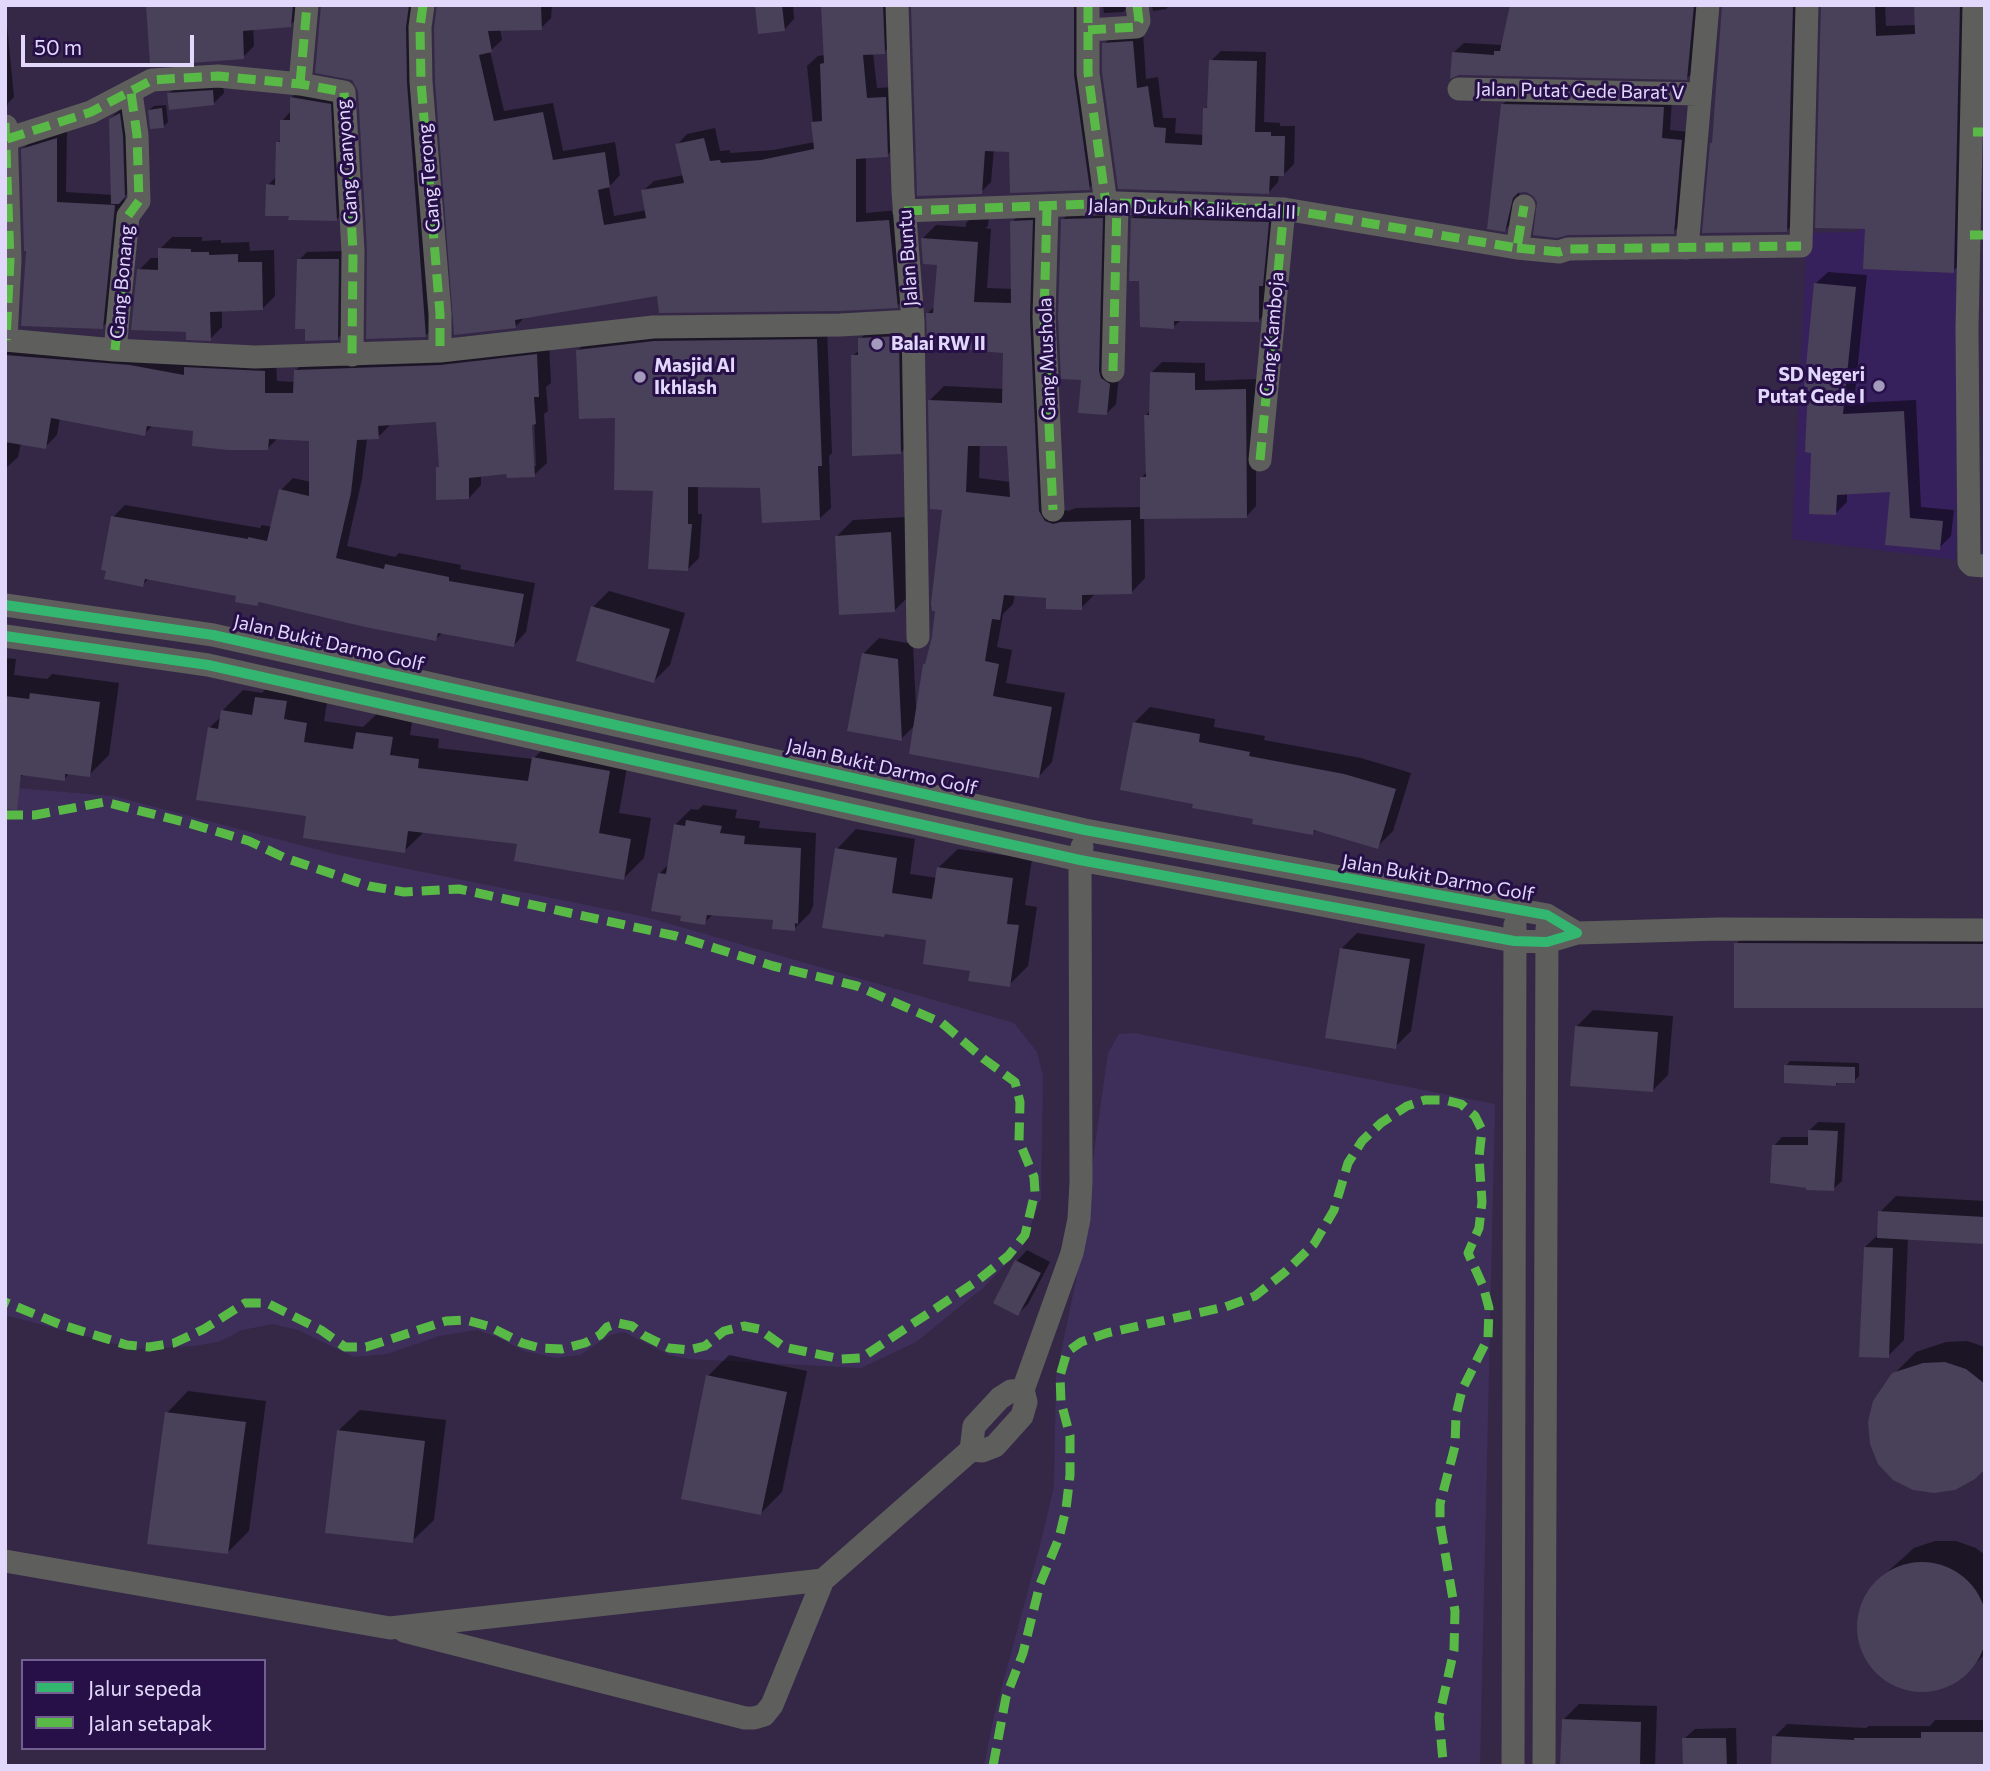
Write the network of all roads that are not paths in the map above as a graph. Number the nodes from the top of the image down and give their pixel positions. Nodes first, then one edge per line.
1 (307, 5) edge
2 (423, 5) edge
3 (897, 5) edge
4 (1088, 5) edge
5 (1137, 5) edge
6 (1707, 5) edge
7 (1807, 5) edge
8 (1974, 5) edge
9 (1088, 30) junction
10 (300, 84) junction
11 (1459, 89) dead end
12 (131, 93) junction
13 (1700, 94) junction
14 (6, 131) edge
15 (1979, 132) edge
16 (1111, 204) junction
17 (1524, 206) dead end
18 (1047, 208) junction
19 (1284, 209) junction
20 (905, 211) junction
21 (1978, 235) edge
22 (1517, 248) junction
23 (1687, 248) junction
24 (913, 321) junction
25 (5, 340) edge
26 (115, 350) junction
27 (440, 351) junction
28 (352, 355) junction
29 (1113, 370) dead end
30 (1260, 460) dead end
31 (1054, 510) dead end
32 (1977, 564) edge
33 (5, 605) edge
34 (5, 636) edge
35 (918, 637) dead end
36 (1085, 830) junction
37 (1080, 860) junction
38 (1516, 911) junction
39 (1547, 915) junction
40 (1985, 930) edge
41 (1577, 933) junction
42 (1514, 941) junction
43 (1547, 942) junction
44 (5, 1562) edge
45 (823, 1580) junction
46 (390, 1628) junction
47 (1513, 1766) edge
48 (1544, 1766) edge

1 - 10 street
2 - 27 street, Gang Terong
3 - 20 street, Jalan Buntu
4 - 9 street
5 - 9 street
6 - 13 street, Jalan Putat Gede Barat V
7 - 23 street, Jalan Dukuh Kalikendal II
8 - 15 street
9 - 16 street
10 - 12 street, Gang Ganyong
10 - 28 street, Gang Ganyong
11 - 13 street, Jalan Putat Gede Barat V
12 - 14 street, Gang Ganyong
12 - 26 street, Gang Bonang
13 - 23 street, Jalan Putat Gede Barat V
14 - 25 street
15 - 21 street
16 - 18 street, Jalan Dukuh Kalikendal II
16 - 19 street, Jalan Dukuh Kalikendal II
16 - 29 street
17 - 22 street
18 - 20 street, Jalan Dukuh Kalikendal II
18 - 31 street, Gang Mushola
19 - 22 street, Jalan Dukuh Kalikendal II
19 - 30 street, Gang Kamboja
20 - 24 street, Jalan Buntu
21 - 32 street
22 - 23 street, Jalan Dukuh Kalikendal II
24 - 27 street
24 - 35 street, Jalan Buntu
25 - 26 street
26 - 28 street
27 - 28 street
33 - 36 street, Jalan Bukit Darmo Golf
34 - 37 street
36 - 37 street
36 - 38 street, Jalan Bukit Darmo Golf
37 - 42 street
37 - 45 street
38 - 39 street, Jalan Bukit Darmo Golf
38 - 42 street
39 - 41 street, Jalan Bukit Darmo Golf
39 - 43 street
40 - 41 street
41 - 43 street
42 - 43 street
42 - 47 street
43 - 48 street
44 - 46 street
45 - 46 street
45 - 46 street

